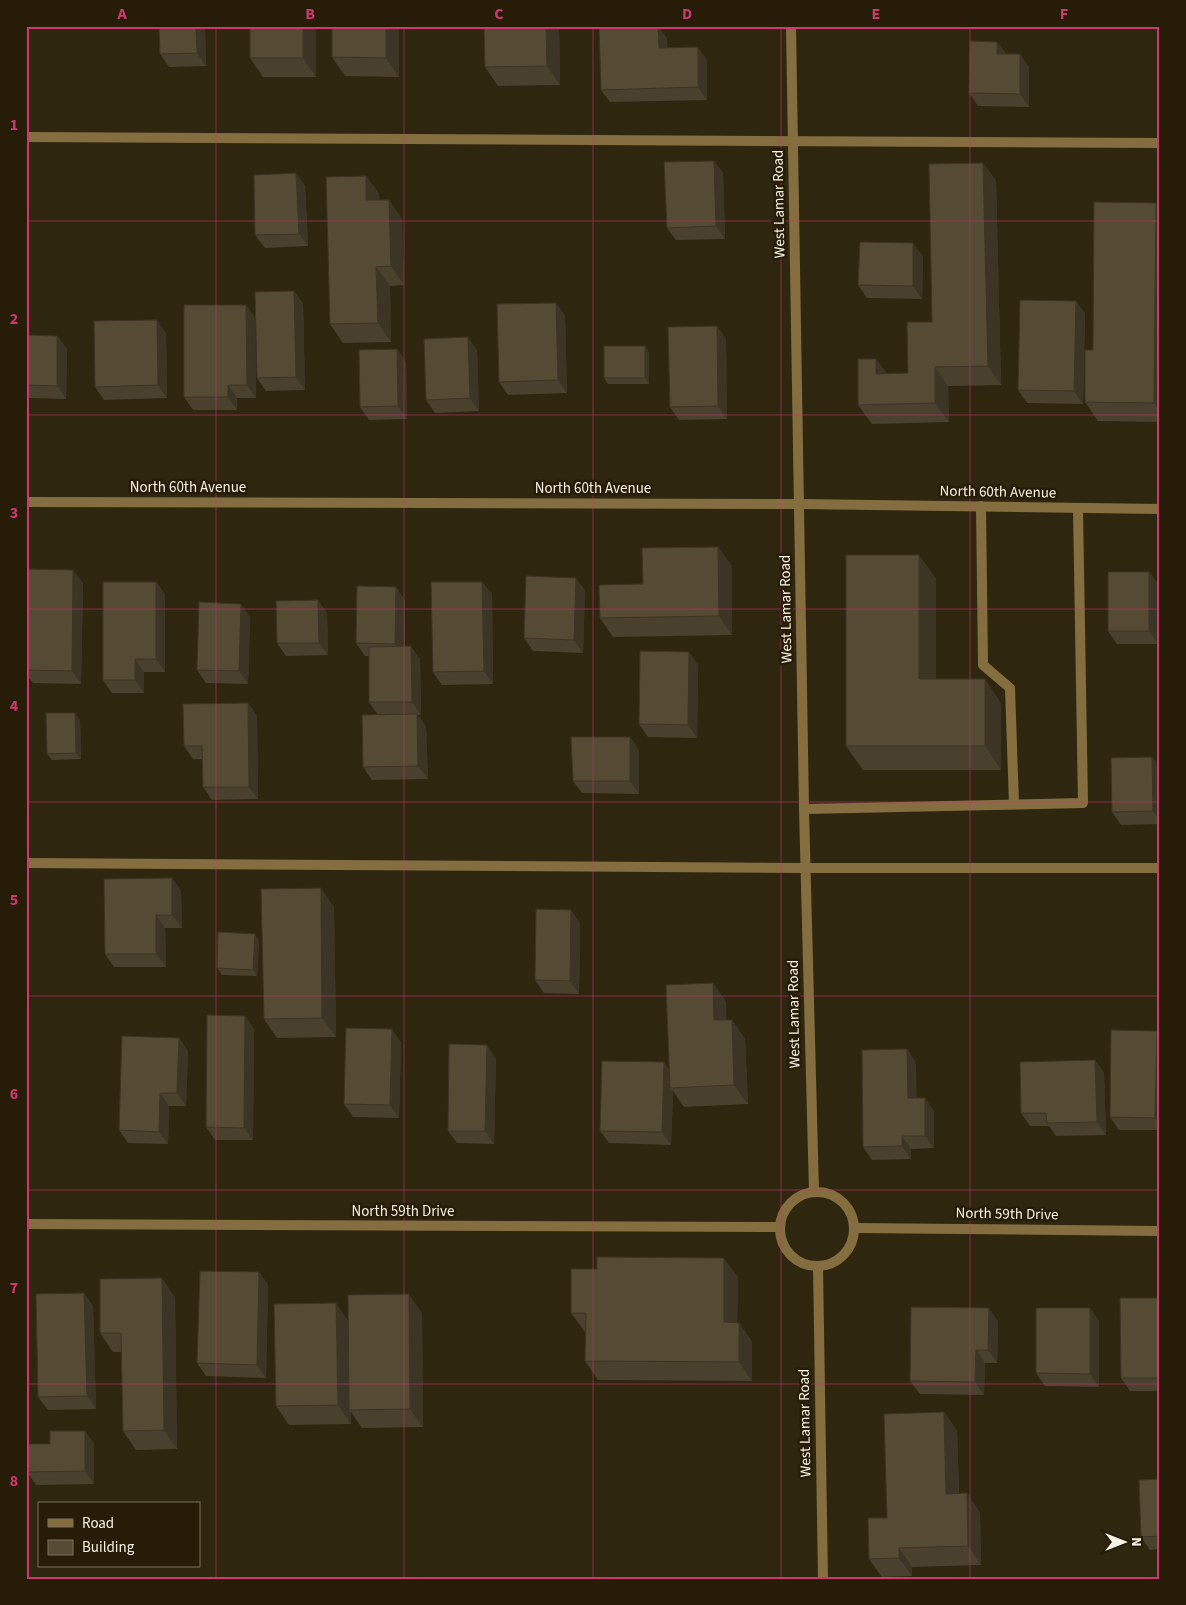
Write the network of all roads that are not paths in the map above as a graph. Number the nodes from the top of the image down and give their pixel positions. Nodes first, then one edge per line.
1 (791, 26) edge
2 (26, 137) edge
3 (793, 141) junction
4 (1160, 143) edge
5 (26, 502) edge
6 (800, 504) junction
7 (981, 506) junction
8 (1078, 508) junction
9 (1160, 509) edge
10 (1014, 804) junction
11 (804, 809) junction
12 (26, 863) edge
13 (806, 868) junction
14 (1160, 868) edge
15 (814, 1192) junction
16 (26, 1224) edge
17 (780, 1227) junction
18 (854, 1228) junction
19 (1160, 1231) edge
20 (818, 1266) junction
21 (823, 1579) edge

1 - 3 street, West Lamar Road
2 - 3 street
3 - 4 street
3 - 6 street, West Lamar Road
5 - 6 street, North 60th Avenue
6 - 7 street, North 60th Avenue
6 - 11 street, West Lamar Road
7 - 8 street, North 60th Avenue
7 - 10 street
8 - 9 street, North 60th Avenue
8 - 10 street
10 - 11 street
11 - 13 street, West Lamar Road
12 - 13 street
13 - 14 street
13 - 15 street, West Lamar Road
15 - 17 street
15 - 18 street
16 - 17 street, North 59th Drive
17 - 20 street
18 - 19 street, North 59th Drive
18 - 20 street
20 - 21 street, West Lamar Road

